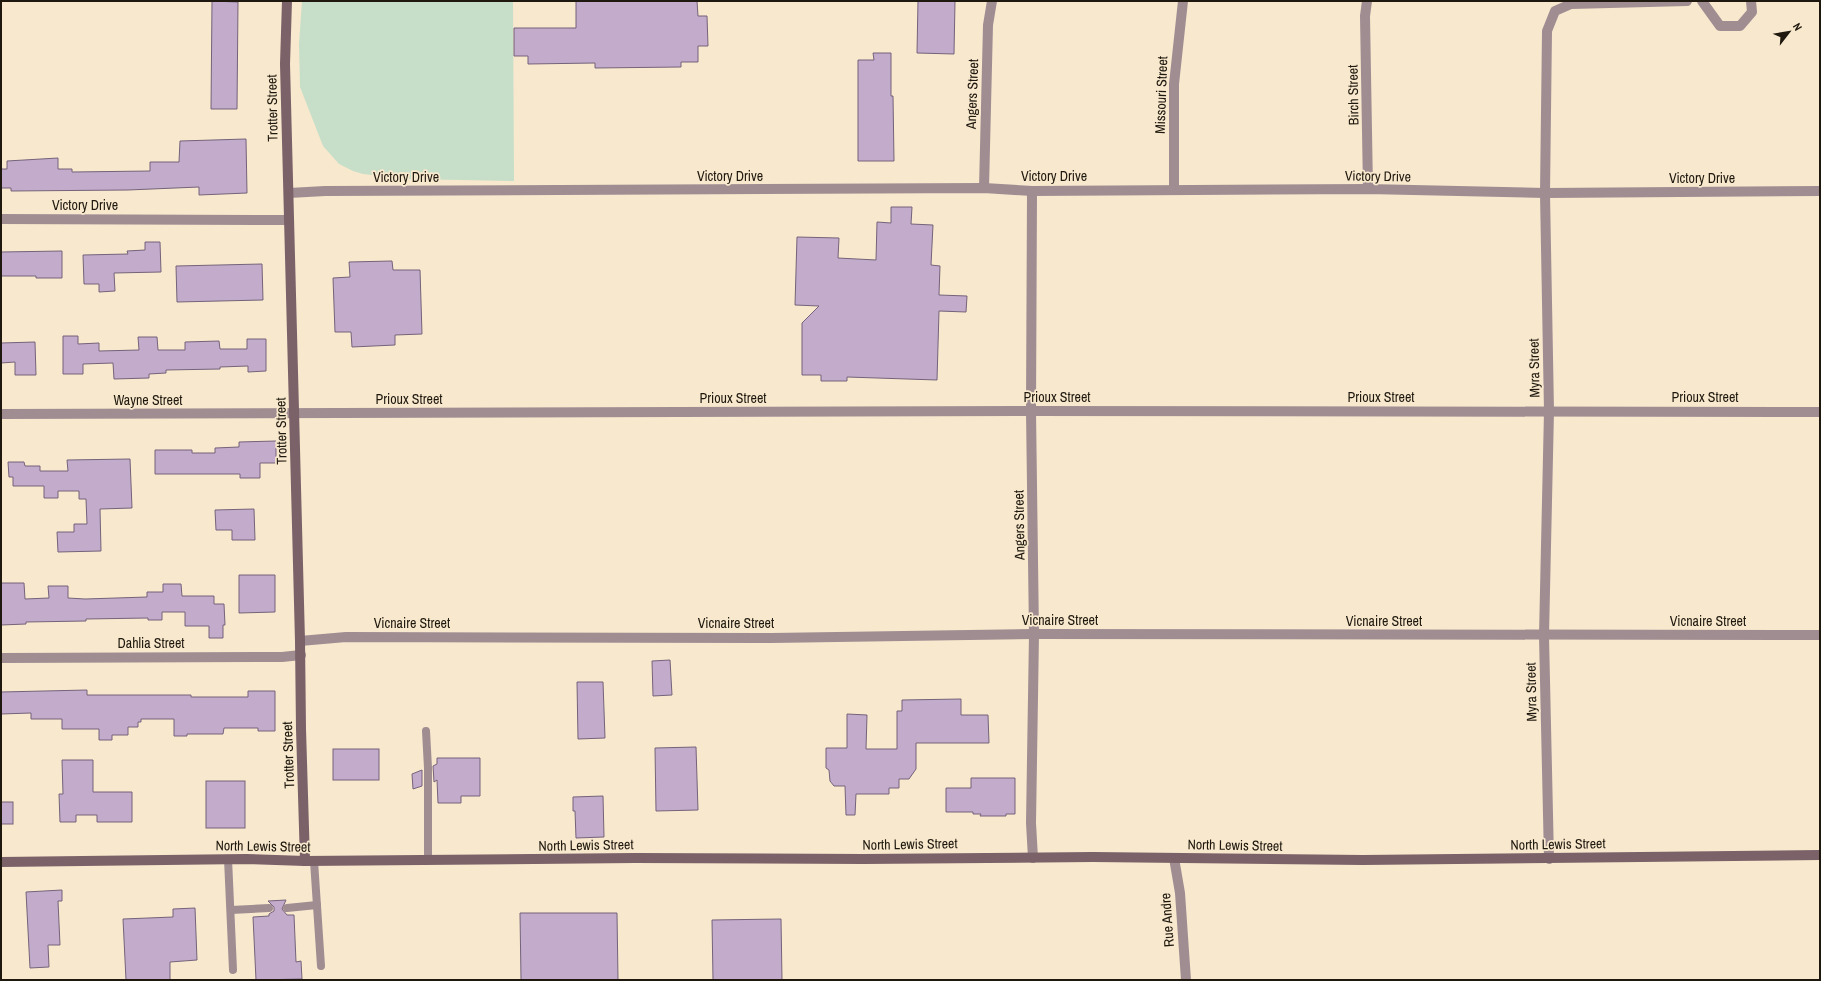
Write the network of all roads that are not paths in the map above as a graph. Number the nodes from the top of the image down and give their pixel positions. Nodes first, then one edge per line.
1 (287, 1) edge
2 (992, 1) edge
3 (1183, 1) edge
4 (1367, 1) edge
5 (1687, 1) edge
6 (1702, 1) edge
7 (1751, 1) edge
8 (984, 188) junction
9 (1368, 189) junction
10 (1174, 190) junction
11 (1032, 191) junction
12 (1820, 191) edge
13 (289, 193) junction
14 (1545, 193) junction
15 (1, 219) edge
16 (289, 220) junction
17 (1031, 411) junction
18 (1549, 411) junction
19 (1820, 412) edge
20 (294, 413) junction
21 (1, 414) edge
22 (1034, 634) junction
23 (1820, 635) edge
24 (1544, 636) junction
25 (300, 641) junction
26 (300, 656) junction
27 (1, 658) edge
28 (426, 732) dead end
29 (1820, 855) edge
30 (1033, 858) junction
31 (1174, 858) junction
32 (228, 859) junction
33 (1549, 859) junction
34 (428, 860) junction
35 (309, 861) junction
36 (1, 862) edge
37 (317, 905) junction
38 (269, 908) dead end
39 (287, 908) dead end
40 (230, 910) junction
41 (321, 966) dead end
42 (233, 970) dead end
43 (1186, 980) edge

1 - 13 main road, Trotter Street
2 - 8 street, Angers Street
3 - 10 street, Missouri Street
4 - 9 street, Birch Street
5 - 14 street, Myra Street
6 - 7 street
8 - 11 street, Victory Drive
8 - 13 street, Victory Drive
9 - 10 street, Victory Drive
9 - 14 street, Victory Drive
10 - 11 street, Victory Drive
11 - 17 street, Angers Street
12 - 14 street, Victory Drive
13 - 16 main road, Trotter Street
14 - 18 street, Myra Street
15 - 16 street, Victory Drive
16 - 20 main road, Trotter Street
17 - 18 street, Prioux Street
17 - 20 street, Prioux Street
17 - 22 street, Angers Street
18 - 19 street, Prioux Street
18 - 24 street, Myra Street
20 - 21 street, Wayne Street
20 - 25 main road, Trotter Street
22 - 24 street, Vicnaire Street
22 - 25 street, Vicnaire Street
22 - 30 street, Angers Street
23 - 24 street, Vicnaire Street
24 - 33 street, Myra Street
25 - 26 main road, Trotter Street
26 - 27 street, Dahlia Street
26 - 35 main road, Trotter Street
28 - 34 lane
29 - 33 main road, North Lewis Street
30 - 31 main road, North Lewis Street
30 - 34 main road, North Lewis Street
31 - 33 main road, North Lewis Street
31 - 43 street, Rue Andre
32 - 35 main road, North Lewis Street
32 - 36 main road, North Lewis Street
32 - 40 lane
34 - 35 main road, North Lewis Street
35 - 37 lane
37 - 39 lane
37 - 41 lane
38 - 40 lane
40 - 42 lane

